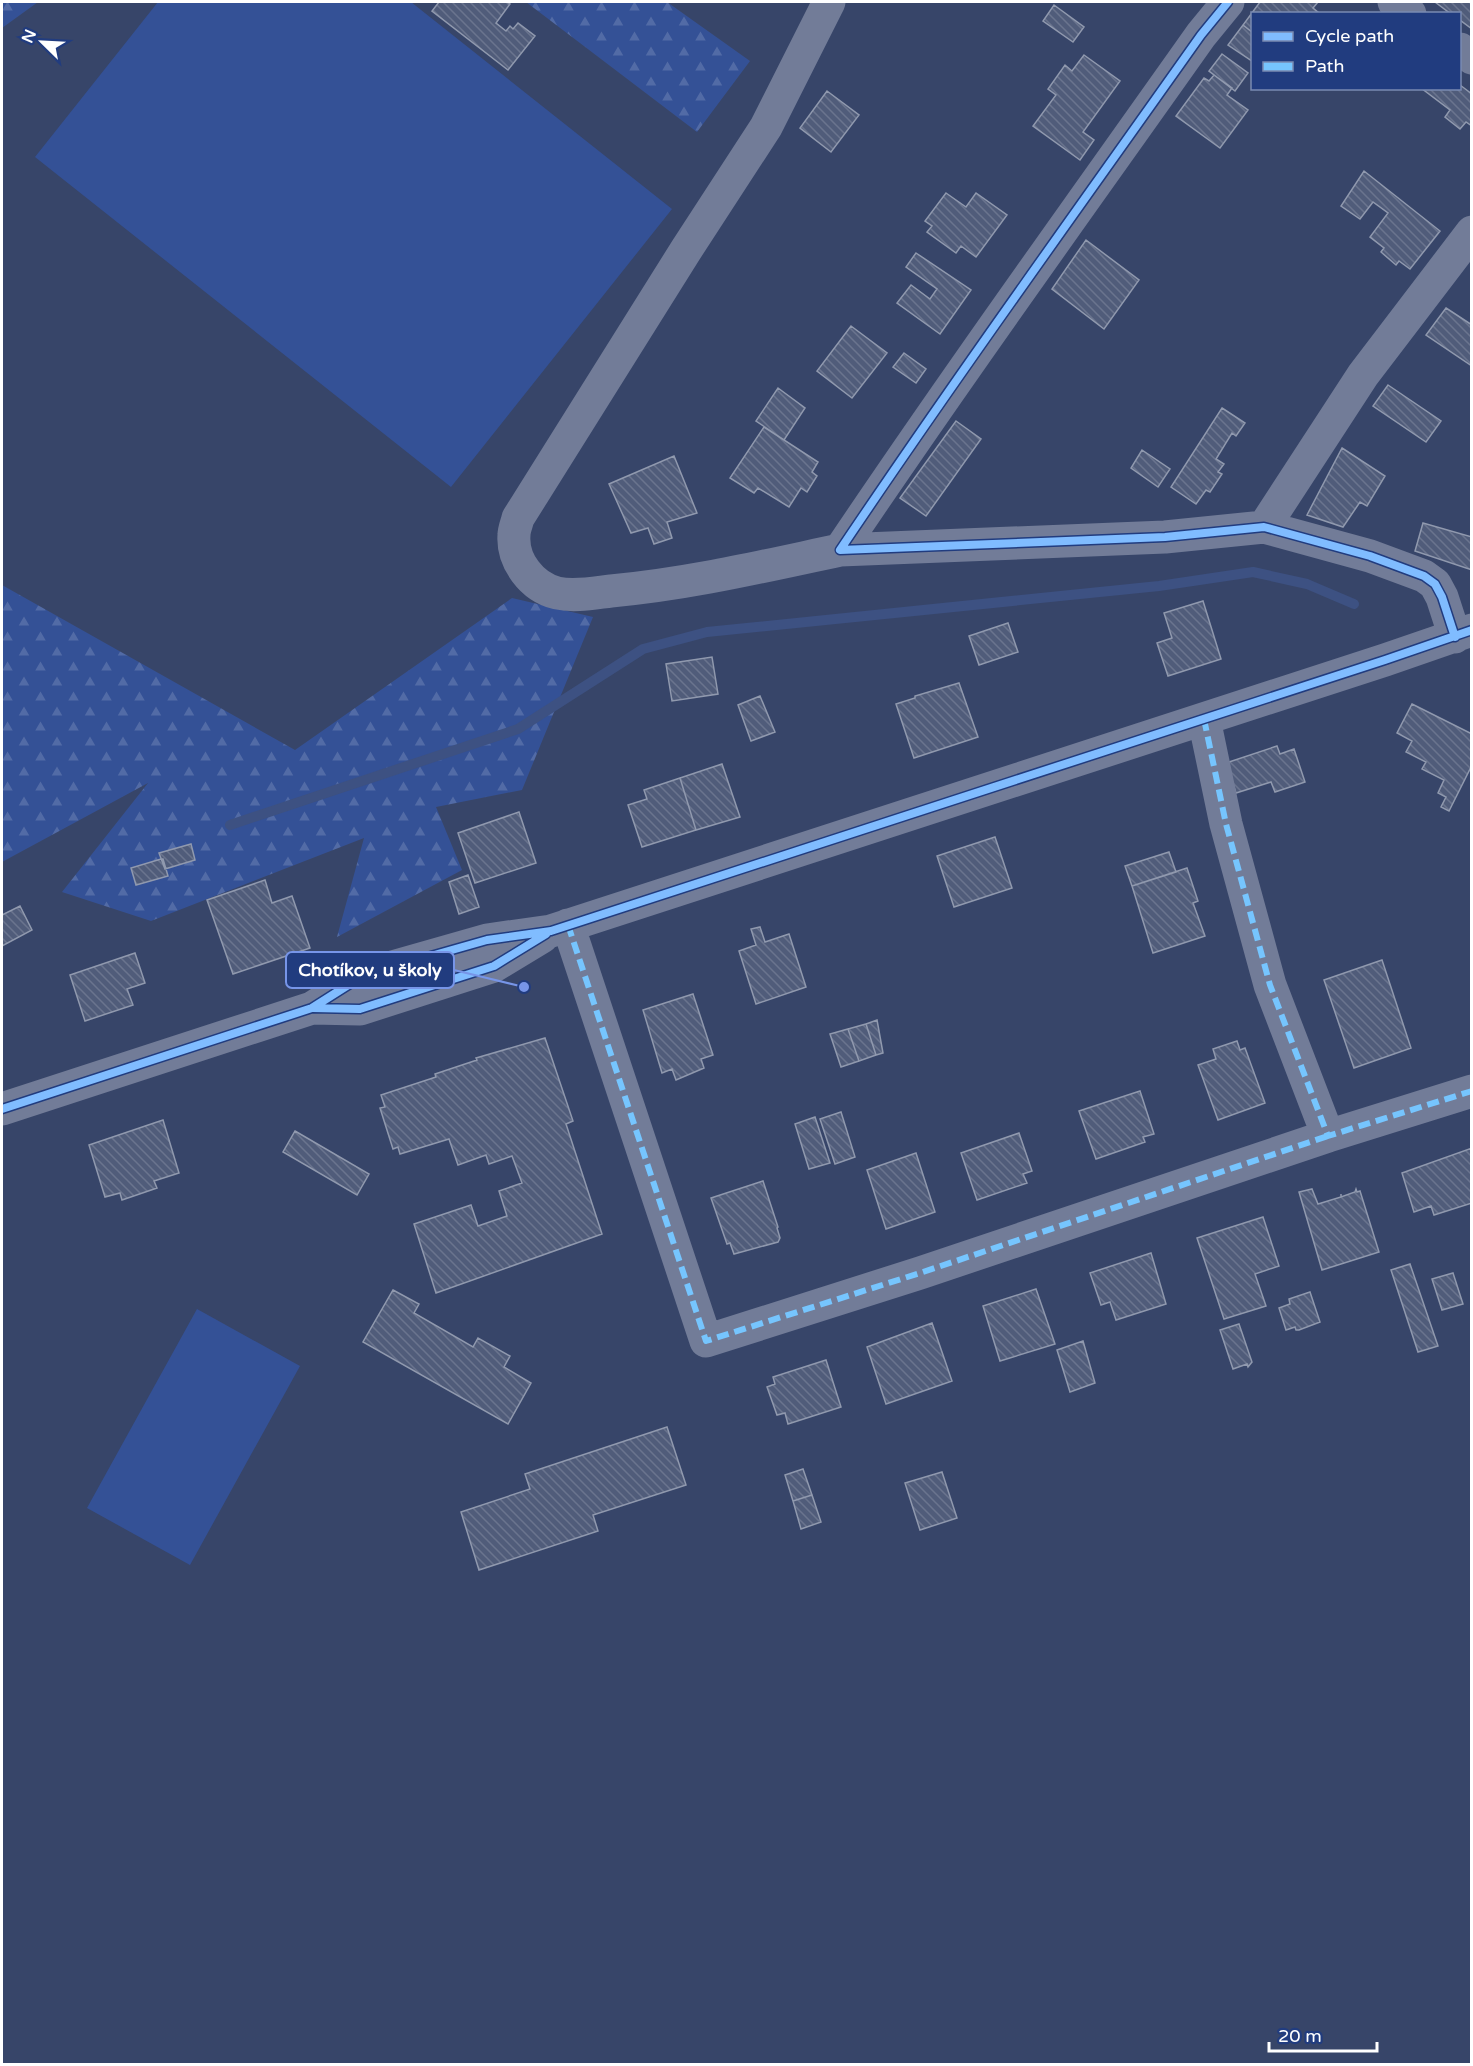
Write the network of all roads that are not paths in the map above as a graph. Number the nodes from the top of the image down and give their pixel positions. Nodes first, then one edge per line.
1 (829, 2) edge
2 (1228, 2) edge
3 (1394, 2) edge
4 (1407, 12) edge
5 (1472, 232) edge
6 (1264, 526) junction
7 (840, 549) junction
8 (1463, 634) edge
9 (1204, 719) junction
10 (559, 928) junction
11 (1472, 1091) edge
12 (2, 1109) edge
13 (1328, 1136) junction

1 - 7 street
2 - 7 street
3 - 4 street
5 - 6 street
6 - 7 street
6 - 8 street
8 - 9 street
9 - 10 street
9 - 13 street
10 - 12 street
10 - 13 street
11 - 13 street

